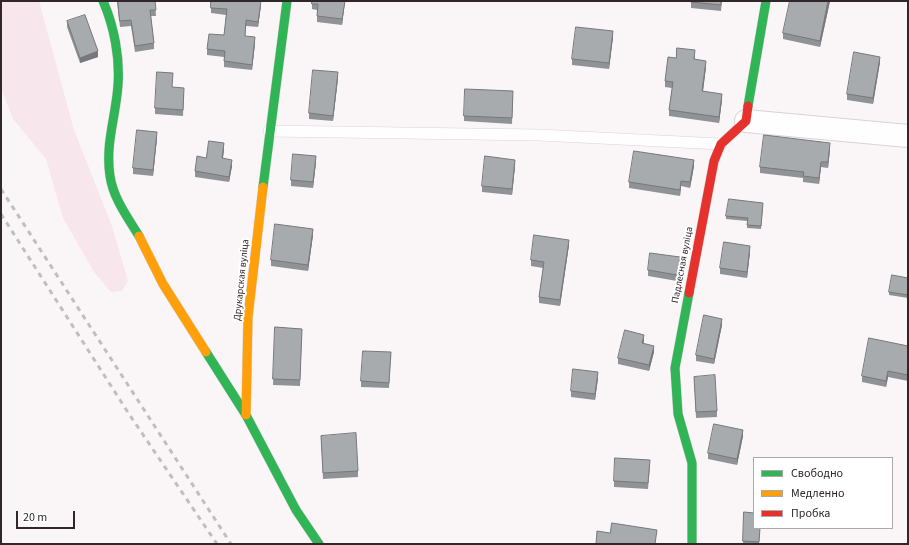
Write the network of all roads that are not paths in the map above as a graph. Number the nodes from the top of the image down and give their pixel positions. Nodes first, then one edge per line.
1 (103, 1) edge
2 (287, 1) edge
3 (766, 1) edge
4 (746, 121) junction
5 (269, 131) junction
6 (908, 136) edge
7 (721, 144) junction
8 (246, 415) junction
9 (319, 544) edge
10 (692, 544) edge

1 - 8 street
2 - 5 street, Друкарская вуліца
3 - 4 street
4 - 6 street
4 - 7 street, Падлесная вуліца
5 - 7 lane
5 - 8 street, Друкарская вуліца
7 - 10 street, Падлесная вуліца
8 - 9 street, Друкарская вуліца

